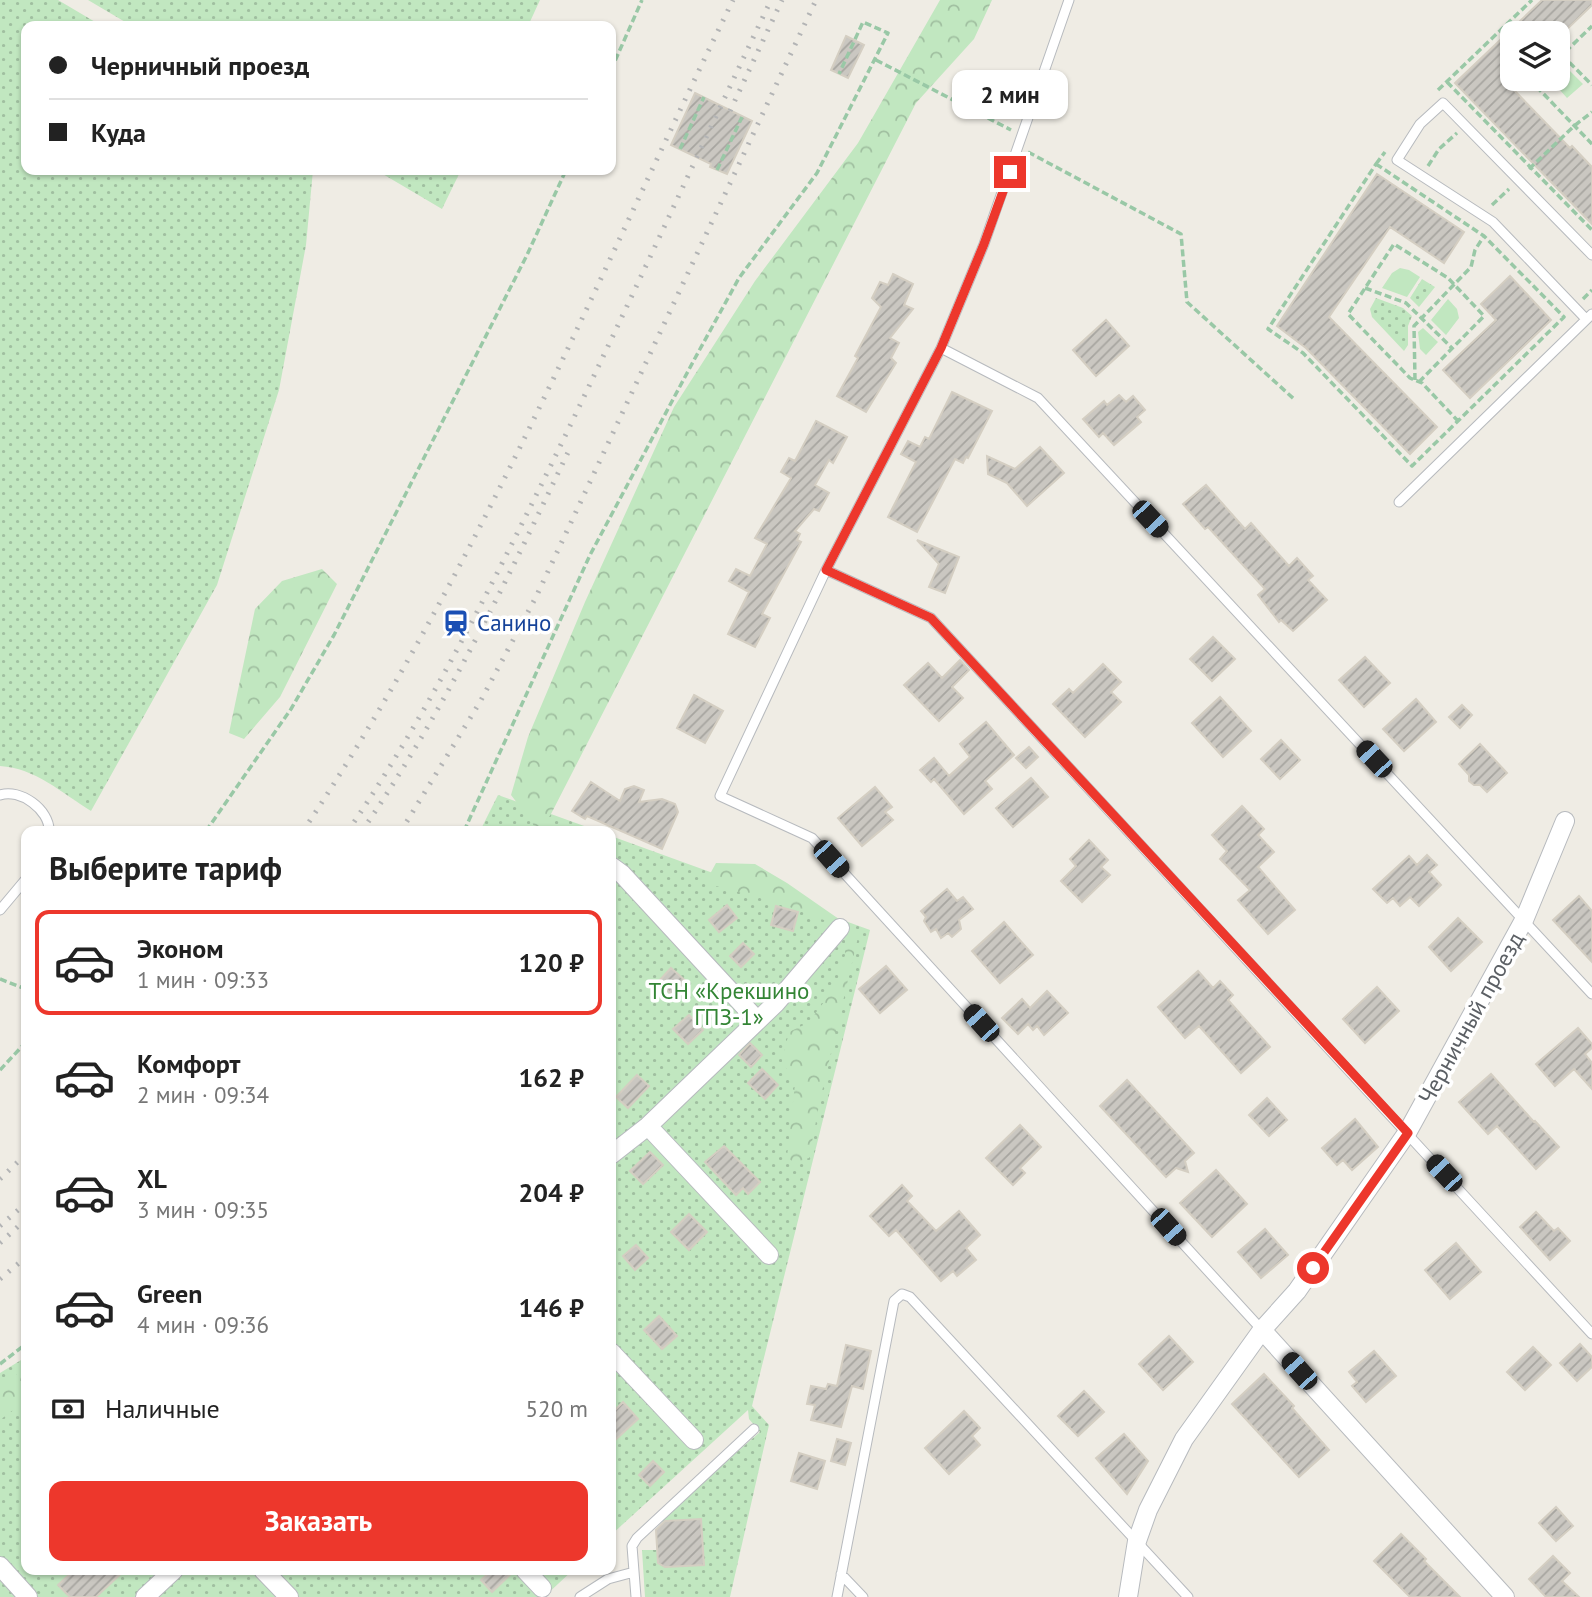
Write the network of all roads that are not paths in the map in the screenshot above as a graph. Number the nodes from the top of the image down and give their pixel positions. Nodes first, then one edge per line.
1 (1069, 0) edge
2 (1592, 255) edge
3 (1589, 317) edge
4 (941, 348) junction
5 (1399, 502) dead end
6 (826, 570) junction
7 (0, 795) edge
8 (1565, 821) dead end
9 (49, 826) edge
10 (616, 870) edge
11 (21, 885) edge
12 (0, 910) edge
13 (1524, 920) junction
14 (840, 928) dead end
15 (1592, 994) edge
16 (757, 1020) junction
17 (648, 1126) junction
18 (1408, 1133) junction
19 (616, 1151) edge
20 (769, 1255) dead end
21 (1262, 1330) junction
22 (1592, 1334) edge
23 (616, 1357) edge
24 (754, 1429) dead end
25 (694, 1440) dead end
26 (1137, 1541) junction
27 (0, 1566) edge
28 (634, 1572) junction
29 (841, 1574) junction
30 (169, 1575) edge
31 (269, 1575) edge
32 (530, 1575) edge
33 (542, 1588) dead end
34 (28, 1597) edge
35 (145, 1597) edge
36 (289, 1597) edge
37 (580, 1597) edge
38 (636, 1597) edge
39 (837, 1597) edge
40 (863, 1597) edge
41 (1128, 1597) edge
42 (1188, 1597) edge
43 (1505, 1597) edge

1 - 4 lane
2 - 3 lane
3 - 5 lane
4 - 6 lane
4 - 13 lane
6 - 18 lane
6 - 21 lane
7 - 9 lane
8 - 13 street, Черничный проезд
10 - 16 street
11 - 12 lane
13 - 15 lane
13 - 18 street, Черничный проезд
14 - 16 street
16 - 17 street
17 - 19 street
17 - 20 street
18 - 21 street, Черничный проезд
18 - 22 lane
21 - 26 street, Черничный проезд
21 - 43 street
23 - 25 street
24 - 28 lane
26 - 29 lane
26 - 41 street, Черничный проезд
26 - 42 lane
27 - 34 street
28 - 37 lane
28 - 38 lane
29 - 39 lane
29 - 40 lane
30 - 35 street
31 - 36 street
32 - 33 street

